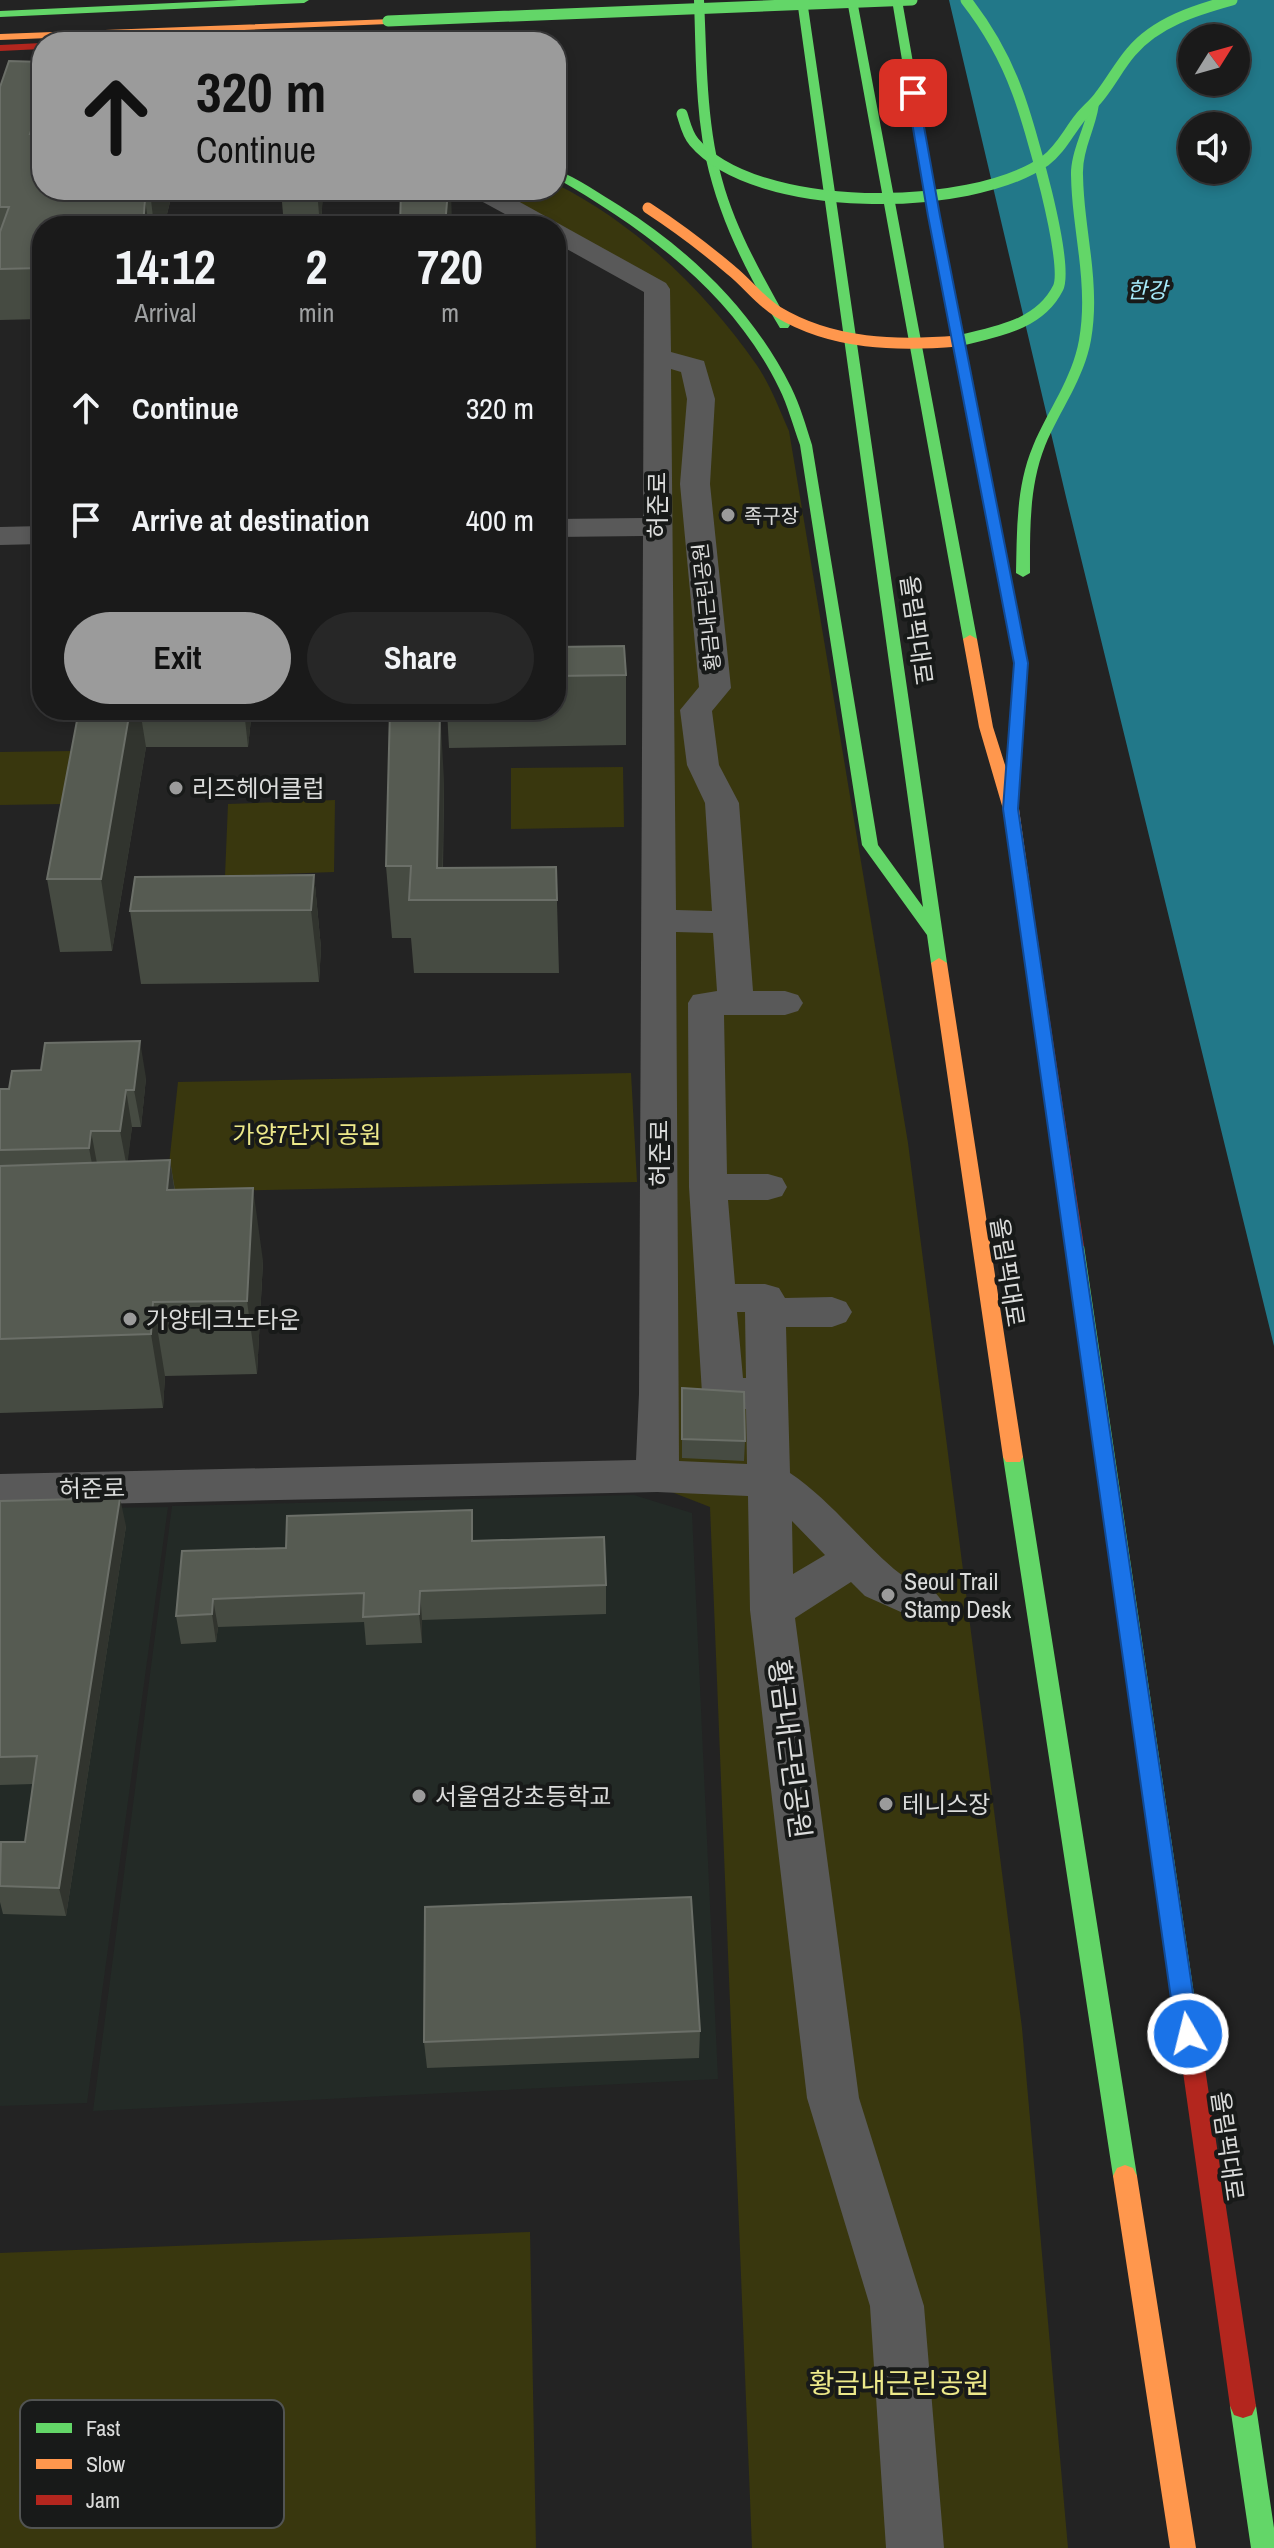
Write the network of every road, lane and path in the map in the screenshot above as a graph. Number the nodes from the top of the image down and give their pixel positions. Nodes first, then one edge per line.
1 (304, 0) edge
2 (675, 0) edge
3 (687, 0) edge
4 (699, 0) edge
5 (802, 0) edge
6 (852, 0) edge
7 (897, 0) edge
8 (912, 0) edge
9 (966, 0) edge
10 (1232, 0) edge
11 (242, 2) edge
12 (0, 14) edge
13 (677, 30) dead end
14 (0, 31) edge
15 (123, 32) edge
16 (32, 36) edge
17 (0, 37) edge
18 (32, 46) edge
19 (0, 48) edge
20 (1094, 104) junction
21 (682, 108) dead end
22 (566, 163) edge
23 (566, 178) edge
24 (498, 200) edge
25 (527, 216) edge
26 (566, 238) edge
27 (794, 348) dead end
28 (657, 357) junction
29 (821, 431) dead end
30 (818, 513) junction
31 (658, 527) junction
32 (566, 528) edge
33 (32, 535) edge
34 (0, 536) edge
35 (1021, 663) junction
36 (1011, 809) junction
37 (659, 920) junction
38 (730, 923) junction
39 (937, 939) junction
40 (736, 1003) junction
41 (785, 1003) dead end
42 (757, 1183) dead end
43 (708, 1187) junction
44 (716, 1298) junction
45 (832, 1312) dead end
46 (766, 1313) junction
47 (723, 1393) junction
48 (660, 1394) junction
49 (767, 1394) junction
50 (657, 1476) junction
51 (770, 1481) junction
52 (0, 1490) edge
53 (856, 1557) junction
54 (921, 1603) dead end
55 (772, 1610) junction
56 (915, 2548) edge
57 (1183, 2548) edge
58 (1264, 2548) edge

1 - 11 main road
2 - 13 main road
3 - 14 main road
4 - 27 main road
5 - 39 main road, 올림픽대로
6 - 36 main road, 올림픽대로
7 - 35 main road
8 - 15 main road, bridge
9 - 22 main road, bridge
10 - 20 main road, bridge
11 - 12 main road
16 - 17 main road, bridge
18 - 19 main road
20 - 21 main road, bridge
20 - 35 main road
23 - 30 main road
24 - 25 street
26 - 28 street, 허준로
28 - 31 street, 허준로
28 - 38 street, 황금내근린공원
29 - 30 main road
30 - 39 main road
31 - 32 street
31 - 37 street, 허준로
33 - 34 street
35 - 36 main road
36 - 58 main road, 올림픽대로
37 - 38 street
37 - 48 street, 허준로
38 - 40 street, 황금내근린공원
39 - 57 main road, 올림픽대로
40 - 41 street
40 - 43 street
42 - 43 street
43 - 44 street
44 - 46 street
44 - 47 street
45 - 46 street
46 - 49 street, 황금내근린공원
47 - 48 street
47 - 49 street
48 - 50 street, 허준로
49 - 51 street, 황금내근린공원
50 - 51 street
50 - 52 street, 허준로
51 - 53 street
51 - 55 street, 황금내근린공원
53 - 54 street
53 - 55 street
55 - 56 street, 황금내근린공원

